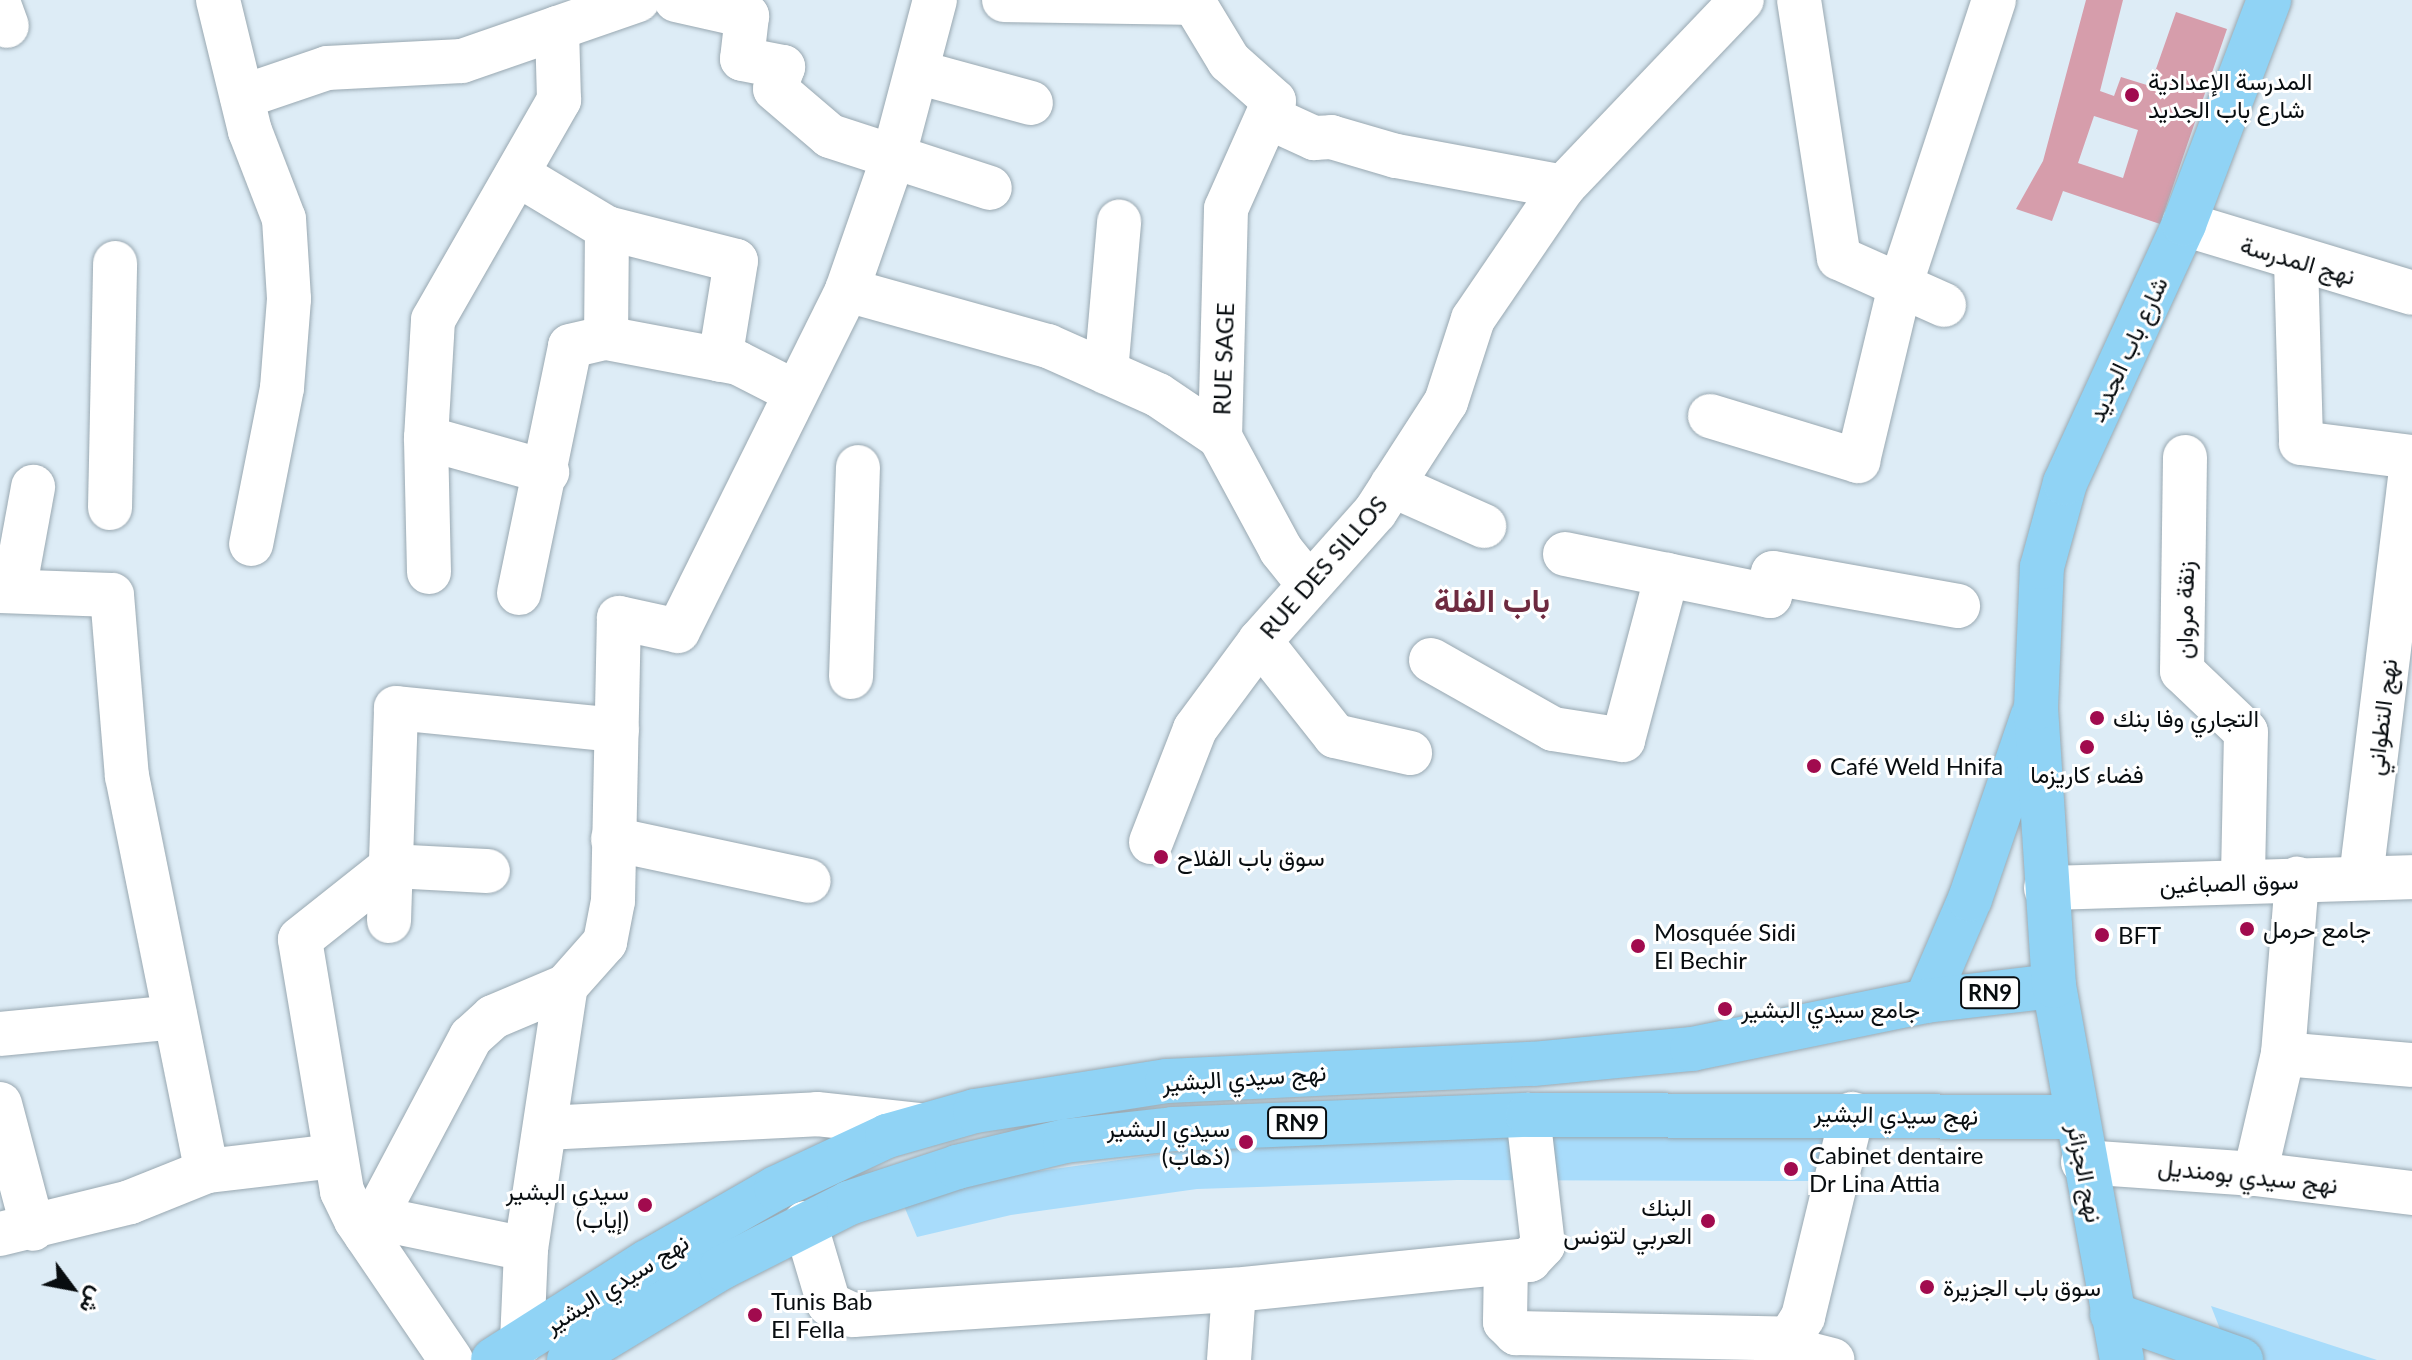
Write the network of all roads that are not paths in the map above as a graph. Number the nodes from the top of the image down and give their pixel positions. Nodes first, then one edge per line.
1 (218, 0) edge
2 (638, 0) edge
3 (676, 0) edge
4 (935, 0) edge
5 (1004, 0) edge
6 (1742, 0) edge
7 (1799, 0) edge
8 (1994, 0) edge
9 (2269, 0) edge
10 (557, 28) junction
11 (917, 72) junction
12 (242, 97) junction
13 (1031, 103) dead end
14 (1268, 117) junction
15 (894, 155) junction
16 (517, 174) junction
17 (1563, 187) junction
18 (990, 188) dead end
19 (1119, 222) dead end
20 (2184, 224) junction
21 (607, 228) junction
22 (2296, 261) junction
23 (115, 263) dead end
24 (1900, 286) junction
25 (847, 290) junction
26 (2412, 293) edge
27 (1944, 305) dead end
28 (606, 338) junction
29 (720, 360) junction
30 (1106, 372) junction
31 (793, 391) junction
32 (1710, 416) dead end
33 (1220, 437) junction
34 (426, 438) junction
35 (2185, 457) dead end
36 (2412, 459) edge
37 (858, 467) dead end
38 (547, 472) junction
39 (1392, 485) junction
40 (33, 487) dead end
41 (110, 508) dead end
42 (1484, 526) dead end
43 (251, 544) dead end
44 (1565, 554) dead end
45 (429, 572) dead end
46 (1667, 575) junction
47 (1309, 585) junction
48 (7, 591) edge
49 (519, 593) dead end
50 (1958, 606) dead end
51 (1260, 641) junction
52 (1431, 660) dead end
53 (851, 677) dead end
54 (2036, 708) junction
55 (617, 730) junction
56 (1410, 753) dead end
57 (613, 839) junction
58 (1151, 842) dead end
59 (392, 866) junction
60 (488, 871) dead end
61 (2361, 877) junction
62 (2412, 877) edge
63 (2297, 879) junction
64 (809, 881) dead end
65 (2243, 881) junction
66 (2046, 888) junction
67 (389, 921) dead end
68 (566, 986) junction
69 (2054, 986) junction
70 (1926, 1001) junction
71 (175, 1017) junction
72 (0, 1034) edge
73 (2283, 1054) junction
74 (2412, 1065) edge
75 (1167, 1081) junction
76 (0, 1104) edge
77 (1852, 1114) junction
78 (1528, 1115) junction
79 (2075, 1117) junction
80 (920, 1125) junction
81 (545, 1128) junction
82 (1173, 1129) junction
83 (335, 1156) junction
84 (2083, 1162) junction
85 (207, 1171) junction
86 (2255, 1174) junction
87 (2412, 1193) edge
88 (805, 1223) junction
89 (371, 1227) junction
90 (16, 1232) edge
91 (526, 1249) junction
92 (1506, 1263) junction
93 (1234, 1290) junction
94 (2112, 1314) junction
95 (1785, 1349) edge
96 (507, 1351) edge
97 (578, 1357) edge
98 (451, 1360) edge
99 (1229, 1360) edge
100 (1832, 1360) edge
101 (2122, 1360) edge
102 (2241, 1360) edge

1 - 12 street
2 - 10 street
3 - 15 street
4 - 11 street
5 - 14 street
6 - 17 street, RUE DES SILLOS
7 - 24 street
8 - 24 street
9 - 20 main road, شارع باب الجديد
10 - 12 street
10 - 16 street
11 - 13 street
11 - 15 street
12 - 43 street
14 - 17 street
14 - 33 street, RUE SAGE
15 - 18 street
15 - 25 street
16 - 21 street
16 - 34 street
17 - 39 street, RUE DES SILLOS
19 - 30 street
20 - 22 street, نهج المدرسة
20 - 54 main road, شارع باب الجديد
21 - 28 street
21 - 29 street
22 - 26 street, نهج المدرسة
22 - 36 street, نهج التطواني
23 - 41 street
24 - 27 street
24 - 32 street
25 - 30 street
25 - 31 street
28 - 29 street
28 - 38 street
29 - 31 street
30 - 33 street
31 - 55 street
33 - 47 street, RUE SAGE
34 - 38 street
34 - 45 street
35 - 65 street, زنقة مروان
36 - 61 street, نهج التطواني
37 - 53 street
38 - 49 street
39 - 42 street
39 - 47 street, RUE DES SILLOS
40 - 48 street
44 - 46 street
46 - 50 street
46 - 52 street
47 - 51 street, RUE DES SILLOS
48 - 71 street
51 - 56 street
51 - 58 street, RUE DES SILLOS
54 - 66 main road, شارع باب الجديد
54 - 70 main road, شارع باب الجديد
55 - 57 street
55 - 59 street
57 - 64 street
57 - 68 street
59 - 60 street
59 - 67 street
59 - 83 street
61 - 62 street, سوق الصباغين
61 - 63 street, سوق الصباغين
63 - 65 street, سوق الصباغين
63 - 73 street
65 - 66 street, سوق الصباغين
66 - 69 main road, شارع باب الجديد
68 - 81 street
68 - 89 street
69 - 70 main road, نهج سيدي البشير / RN9
69 - 79 main road, نهج الجزائر
70 - 75 main road, نهج سيدي البشير / RN9
71 - 72 street
71 - 85 street
73 - 74 street
73 - 86 street
75 - 80 main road, نهج سيدي البشير / RN9
75 - 82 main road
76 - 90 street
77 - 78 main road, نهج سيدي البشير / RN9
77 - 79 main road, نهج سيدي البشير / RN9
77 - 95 street
78 - 82 main road, نهج سيدي البشير / RN9
78 - 92 street
79 - 84 main road, نهج الجزائر
80 - 81 street
80 - 96 main road, نهج سيدي البشير / RN9
81 - 91 street
82 - 88 main road, نهج سيدي البشير / RN9
83 - 85 street
83 - 89 street
84 - 86 street, نهج سيدي بومنديل
84 - 94 main road, نهج الجزائر
85 - 90 street
86 - 87 street, نهج سيدي بومنديل
88 - 93 street
88 - 97 main road, نهج سيدي البشير / RN9
89 - 91 street
89 - 98 street
91 - 96 street
92 - 93 street
92 - 95 street
93 - 99 street
94 - 101 main road, نهج الجزائر
94 - 102 main road
95 - 100 street

